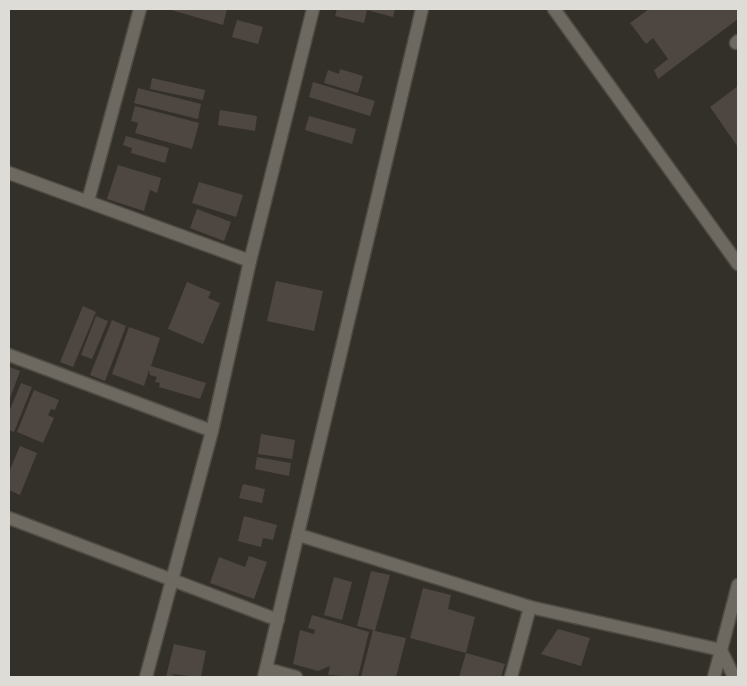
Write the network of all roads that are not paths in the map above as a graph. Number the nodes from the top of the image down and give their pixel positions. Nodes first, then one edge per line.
1 (140, 9) edge
2 (313, 9) edge
3 (422, 9) edge
4 (554, 9) edge
5 (9, 173) edge
6 (88, 202) junction
7 (250, 262) junction
8 (738, 264) edge
9 (9, 355) edge
10 (212, 431) junction
11 (9, 518) edge
12 (299, 535) junction
13 (171, 581) junction
14 (738, 585) edge
15 (530, 607) junction
16 (278, 620) junction
17 (721, 650) junction
18 (266, 673) edge
19 (146, 677) edge
20 (296, 677) edge
21 (511, 677) edge
22 (714, 677) edge
23 (734, 677) edge

1 - 6 street
2 - 7 street
3 - 12 street
4 - 8 street
5 - 6 street
6 - 7 street
7 - 10 street
9 - 10 street
10 - 13 street
11 - 13 street
12 - 15 street
12 - 16 street
13 - 16 street
13 - 19 street
14 - 17 street
15 - 17 street
15 - 21 street
16 - 18 street
17 - 22 street
17 - 23 street
18 - 20 street

